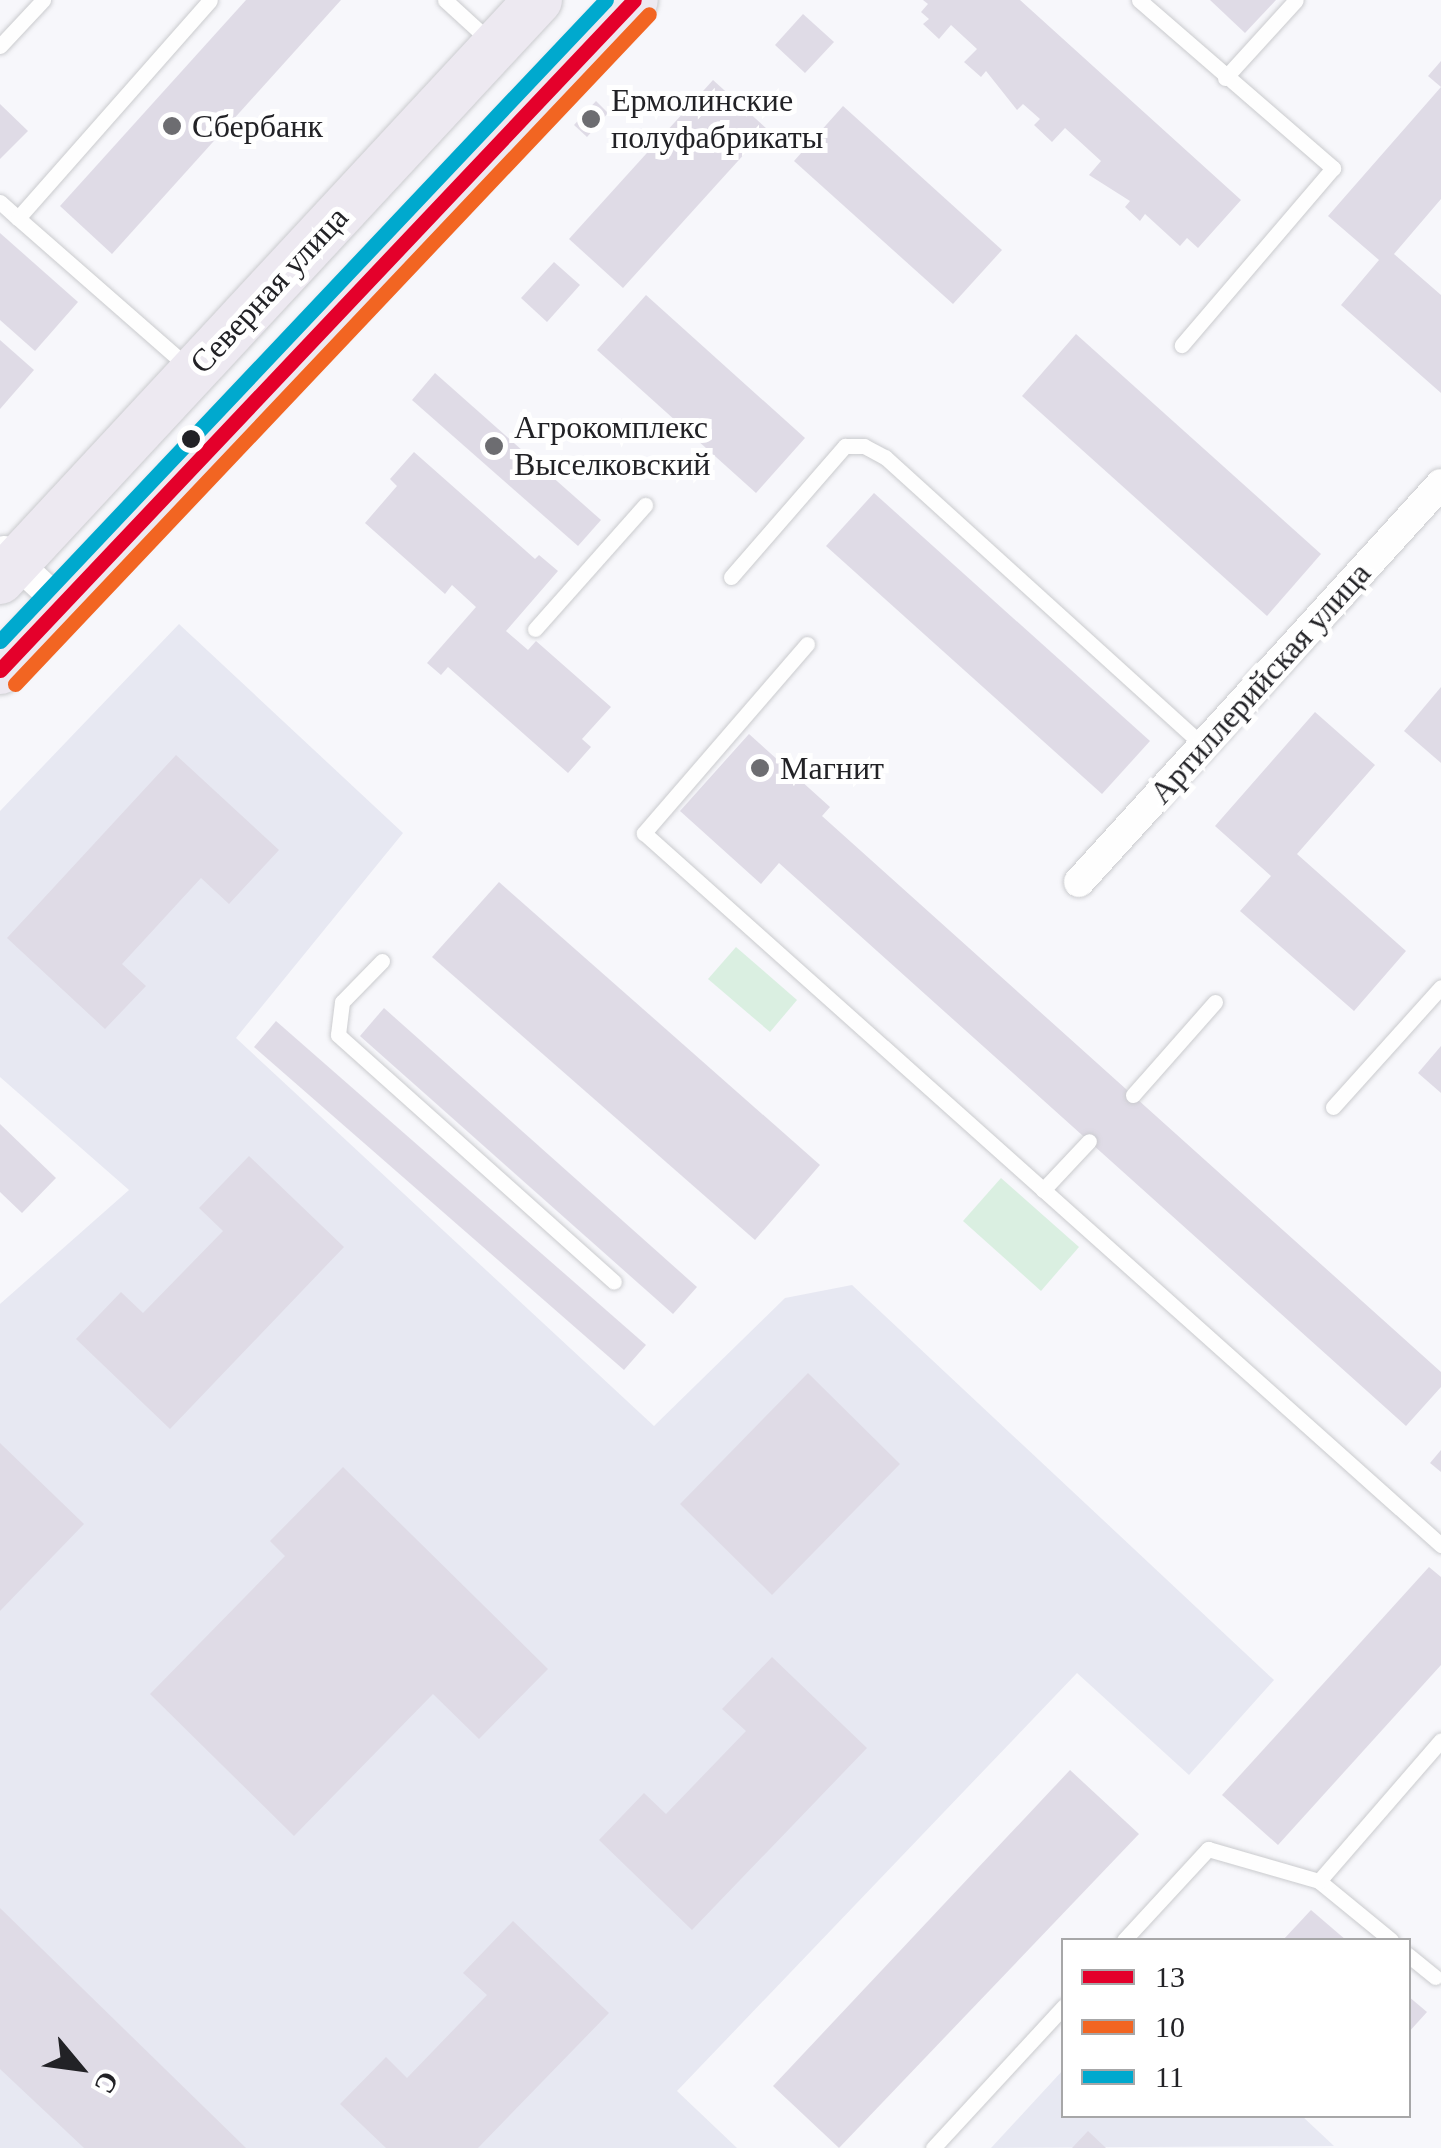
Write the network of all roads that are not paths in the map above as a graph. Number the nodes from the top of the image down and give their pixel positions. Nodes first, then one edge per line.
1 (42, 0) edge
2 (210, 0) edge
3 (445, 0) edge
4 (538, 0) edge
5 (634, 0) edge
6 (1140, 0) edge
7 (1296, 0) edge
8 (0, 46) edge
9 (495, 46) junction
10 (1225, 78) junction
11 (0, 202) edge
12 (18, 218) junction
13 (328, 228) junction
14 (378, 274) junction
15 (1182, 345) dead end
16 (192, 371) junction
17 (1441, 484) edge
18 (645, 505) dead end
19 (5, 563) edge
20 (731, 578) dead end
21 (61, 604) junction
22 (535, 629) dead end
23 (807, 644) dead end
24 (0, 670) edge
25 (1203, 745) junction
26 (1079, 882) dead end
27 (382, 960) dead end
28 (1441, 988) edge
29 (1215, 1002) dead end
30 (1133, 1095) dead end
31 (1333, 1108) dead end
32 (1089, 1141) dead end
33 (1043, 1190) junction
34 (614, 1282) dead end
35 (1441, 1545) edge
36 (1441, 1740) edge
37 (1320, 1881) junction
38 (1126, 1938) edge
39 (1389, 1938) edge
40 (1411, 1957) edge
41 (1435, 1977) dead end
42 (1061, 2009) edge
43 (933, 2148) edge

1 - 8 lane
2 - 12 lane
3 - 9 lane
4 - 9 main road, Северная улица
5 - 14 main road, Северная улица
6 - 10 lane
7 - 10 lane
9 - 13 main road, Северная улица
10 - 15 lane
11 - 12 lane
12 - 16 lane
13 - 14 main road
13 - 16 main road, Северная улица
14 - 21 main road, Северная улица
16 - 19 main road, Северная улица
17 - 25 street, Артиллерийская улица
18 - 22 lane
19 - 21 street
20 - 25 lane
21 - 24 main road, Северная улица
23 - 33 lane
25 - 26 street, Артиллерийская улица
27 - 34 lane
28 - 31 lane
29 - 30 lane
32 - 33 lane
33 - 35 lane
36 - 37 lane
37 - 38 lane
37 - 39 lane
40 - 41 lane
42 - 43 lane

